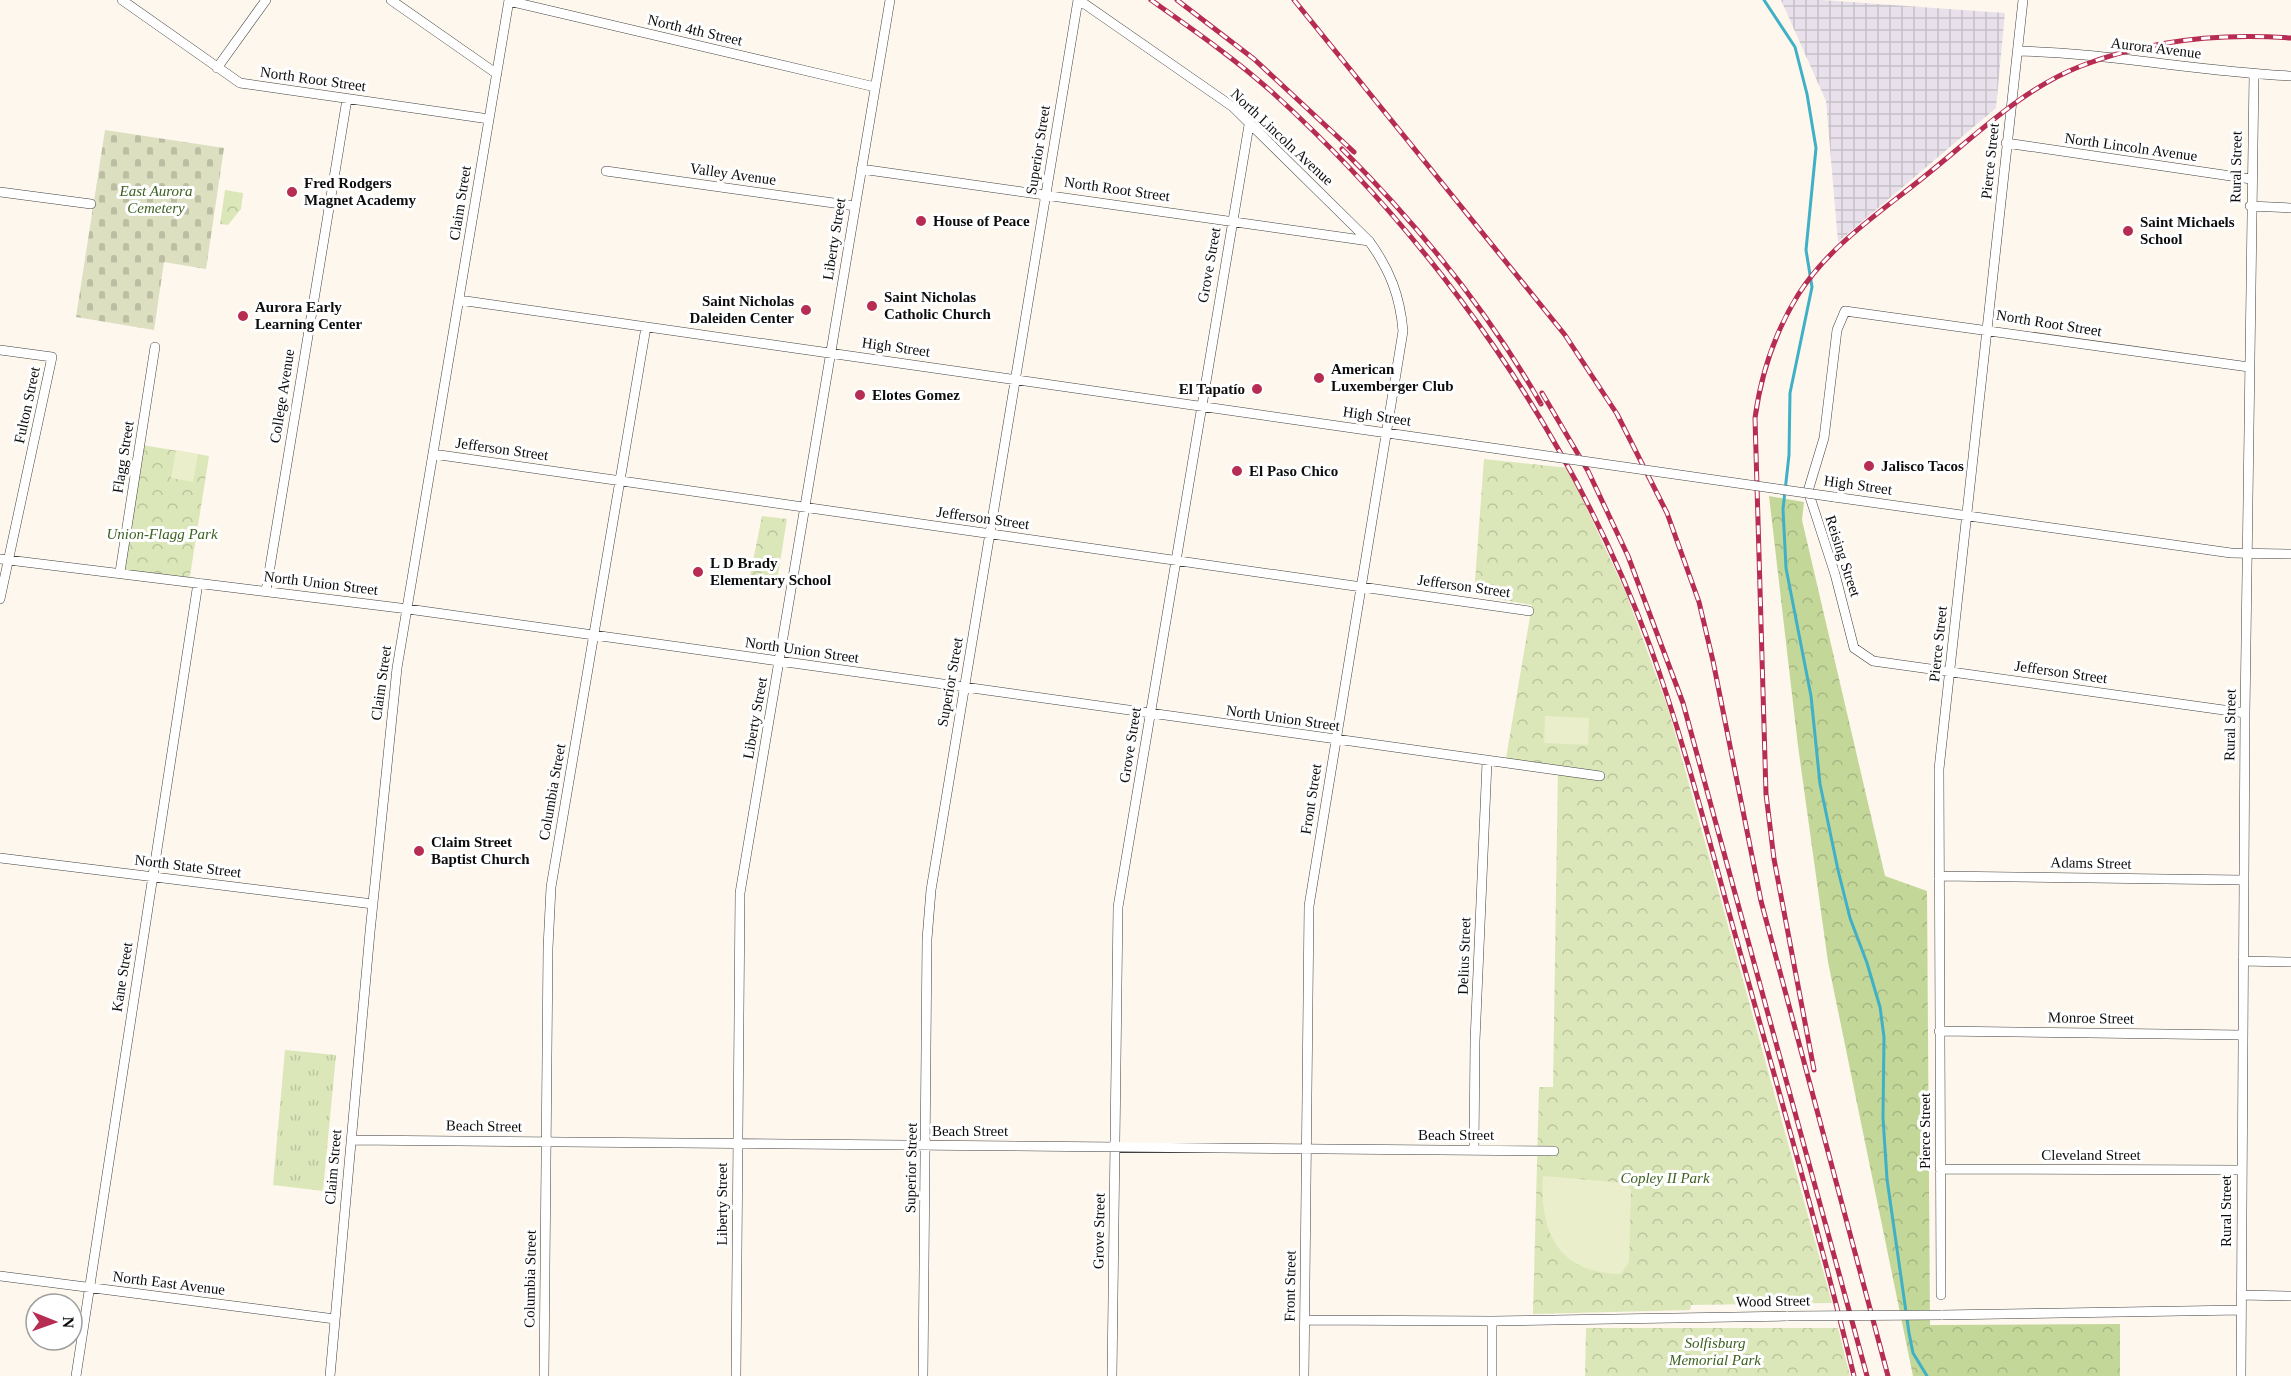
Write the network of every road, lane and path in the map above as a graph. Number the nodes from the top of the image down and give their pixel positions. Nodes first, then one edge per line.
1 (122, 0) edge
2 (266, 0) edge
3 (391, 0) edge
4 (509, 0) edge
5 (890, 0) edge
6 (1078, 0) edge
7 (2023, 0) edge
8 (2018, 51) junction
9 (217, 68) junction
10 (497, 74) junction
11 (2254, 74) junction
12 (2291, 76) edge
13 (875, 87) junction
14 (347, 99) junction
15 (489, 119) junction
16 (1249, 125) junction
17 (2006, 143) junction
18 (861, 169) junction
19 (606, 171) dead end
20 (2251, 179) junction
21 (0, 192) edge
22 (1046, 194) junction
23 (91, 204) dead end
24 (855, 206) junction
25 (2250, 206) junction
26 (2291, 208) edge
27 (1232, 220) junction
28 (1369, 241) junction
29 (459, 300) junction
30 (1845, 311) joint
31 (646, 327) junction
32 (1988, 329) junction
33 (155, 347) dead end
34 (0, 350) edge
35 (831, 353) junction
36 (2249, 368) junction
37 (1016, 379) junction
38 (1200, 407) junction
39 (1387, 433) junction
40 (433, 454) junction
41 (620, 481) junction
42 (805, 507) junction
43 (1968, 516) junction
44 (991, 534) junction
45 (2247, 553) junction
46 (2291, 554) edge
47 (4, 560) edge
48 (1175, 561) junction
49 (120, 572) junction
50 (198, 583) junction
51 (1362, 587) junction
52 (266, 591) junction
53 (0, 599) edge
54 (408, 609) junction
55 (1528, 611) dead end
56 (594, 636) junction
57 (1873, 661) joint
58 (780, 662) junction
59 (1950, 671) junction
60 (964, 688) junction
61 (2245, 713) junction
62 (1150, 715) junction
63 (1336, 741) junction
64 (1487, 762) junction
65 (1600, 776) dead end
66 (0, 858) edge
67 (1939, 876) junction
68 (152, 877) junction
69 (2244, 880) junction
70 (373, 904) junction
71 (2243, 961) junction
72 (2291, 962) edge
73 (1939, 1032) junction
74 (2242, 1035) junction
75 (351, 1140) junction
76 (547, 1142) junction
77 (737, 1144) junction
78 (926, 1145) junction
79 (1116, 1147) junction
80 (1306, 1149) junction
81 (1474, 1150) junction
82 (1554, 1151) dead end
83 (1940, 1169) junction
84 (2242, 1170) junction
85 (0, 1276) edge
86 (89, 1288) junction
87 (1941, 1295) dead end
88 (2241, 1295) junction
89 (2291, 1296) edge
90 (2241, 1310) junction
91 (335, 1319) junction
92 (1305, 1320) junction
93 (1492, 1321) junction
94 (76, 1376) edge
95 (330, 1376) edge
96 (544, 1376) edge
97 (736, 1376) edge
98 (923, 1376) edge
99 (1112, 1376) edge
100 (1304, 1376) edge
101 (1491, 1376) edge
102 (2241, 1376) edge

1 - 9 street, North Root Street
2 - 9 street
3 - 10 street
4 - 10 street, Claim Street
4 - 13 street, North 4th Street
5 - 13 street, Liberty Street
6 - 16 street, North Lincoln Avenue
6 - 22 street, Superior Street
7 - 8 street, Pierce Street
8 - 11 street, Aurora Avenue
8 - 17 street, Pierce Street
9 - 14 street, North Root Street
10 - 15 street, Claim Street
11 - 12 street, Aurora Avenue
11 - 20 street, Rural Street
13 - 18 street, Liberty Street
14 - 15 street, North Root Street
14 - 52 street, College Avenue
15 - 29 street, Claim Street
16 - 27 street, Grove Street
16 - 28 street, North Lincoln Avenue
17 - 20 street, North Lincoln Avenue
17 - 32 street, Pierce Street
18 - 22 street, North Root Street
18 - 24 street, Liberty Street
19 - 24 street, Valley Avenue
20 - 25 street, Rural Street
21 - 23 street
22 - 27 street, North Root Street
22 - 37 street, Superior Street
24 - 35 street, Liberty Street
25 - 26 street
25 - 36 street, Rural Street
27 - 28 street, North Root Street
27 - 38 street, Grove Street
28 - 39 street, Front Street
29 - 31 street, High Street
29 - 40 street, Claim Street
30 - 32 street, North Root Street
30 - 57 street, Reising Street
31 - 35 street, High Street
31 - 41 street, Columbia Street
32 - 36 street, North Root Street
32 - 43 street, Pierce Street
33 - 49 street, Flagg Street
34 - 47 street, Fulton Street
35 - 37 street, High Street
35 - 42 street, Liberty Street
36 - 45 street, Rural Street
37 - 38 street, High Street
37 - 44 street, Superior Street
38 - 39 street, High Street
38 - 48 street, Grove Street
39 - 43 street, High Street, bridge
39 - 51 street, Front Street
40 - 41 street, Jefferson Street
40 - 54 street, Claim Street
41 - 42 street, Jefferson Street
41 - 56 street, Columbia Street
42 - 44 street, Jefferson Street
42 - 58 street, Liberty Street
43 - 45 street, High Street
43 - 59 street, Pierce Street
44 - 48 street, Jefferson Street
44 - 60 street, Superior Street
45 - 46 street, High Street
45 - 61 street, Rural Street
47 - 49 street, North Union Street
47 - 53 street, Fulton Street
48 - 51 street, Jefferson Street
48 - 62 street, Grove Street
49 - 50 street, North Union Street
50 - 52 street, North Union Street
50 - 68 street, Kane Street
51 - 55 street, Jefferson Street
51 - 63 street, Front Street
52 - 54 street, North Union Street
54 - 56 street, North Union Street
54 - 70 street, Claim Street
56 - 58 street, North Union Street
56 - 76 street, Columbia Street
57 - 59 street, Jefferson Street
58 - 60 street, North Union Street
58 - 77 street, Liberty Street
59 - 61 street, Jefferson Street
59 - 67 street, Pierce Street
60 - 62 street, North Union Street
60 - 78 street, Superior Street
61 - 69 street, Rural Street
62 - 63 street, North Union Street
62 - 79 street, Grove Street
63 - 64 street, North Union Street
63 - 80 street, Front Street
64 - 65 street, North Union Street
64 - 81 street, Delius Street
66 - 68 street, North State Street
67 - 69 street, Adams Street
67 - 73 street, Pierce Street
68 - 70 street, North State Street
68 - 86 street, Kane Street
69 - 71 street, Rural Street
70 - 75 street, Claim Street
71 - 72 street
71 - 74 street, Rural Street
73 - 74 street, Monroe Street
73 - 83 street, Pierce Street
74 - 84 street, Rural Street
75 - 76 street, Beach Street
75 - 91 street, Claim Street
76 - 77 street, Beach Street
76 - 96 street, Columbia Street
77 - 78 street, Beach Street
77 - 97 street, Liberty Street
78 - 79 street, Beach Street
78 - 98 street, Superior Street
79 - 80 street, Beach Street
79 - 99 street, Grove Street
80 - 81 street, Beach Street
80 - 92 street, Front Street
81 - 82 street, Beach Street
83 - 84 street, Cleveland Street
83 - 87 street, Pierce Street
84 - 88 street, Rural Street
85 - 86 street, North East Avenue
86 - 91 street, North East Avenue
86 - 94 street, Kane Street
88 - 89 street
88 - 90 street, Rural Street
90 - 93 street, Wood Street, bridge
90 - 102 street, Rural Street
91 - 95 street, Claim Street
92 - 93 street, Wood Street
92 - 100 street, Front Street
93 - 101 street

